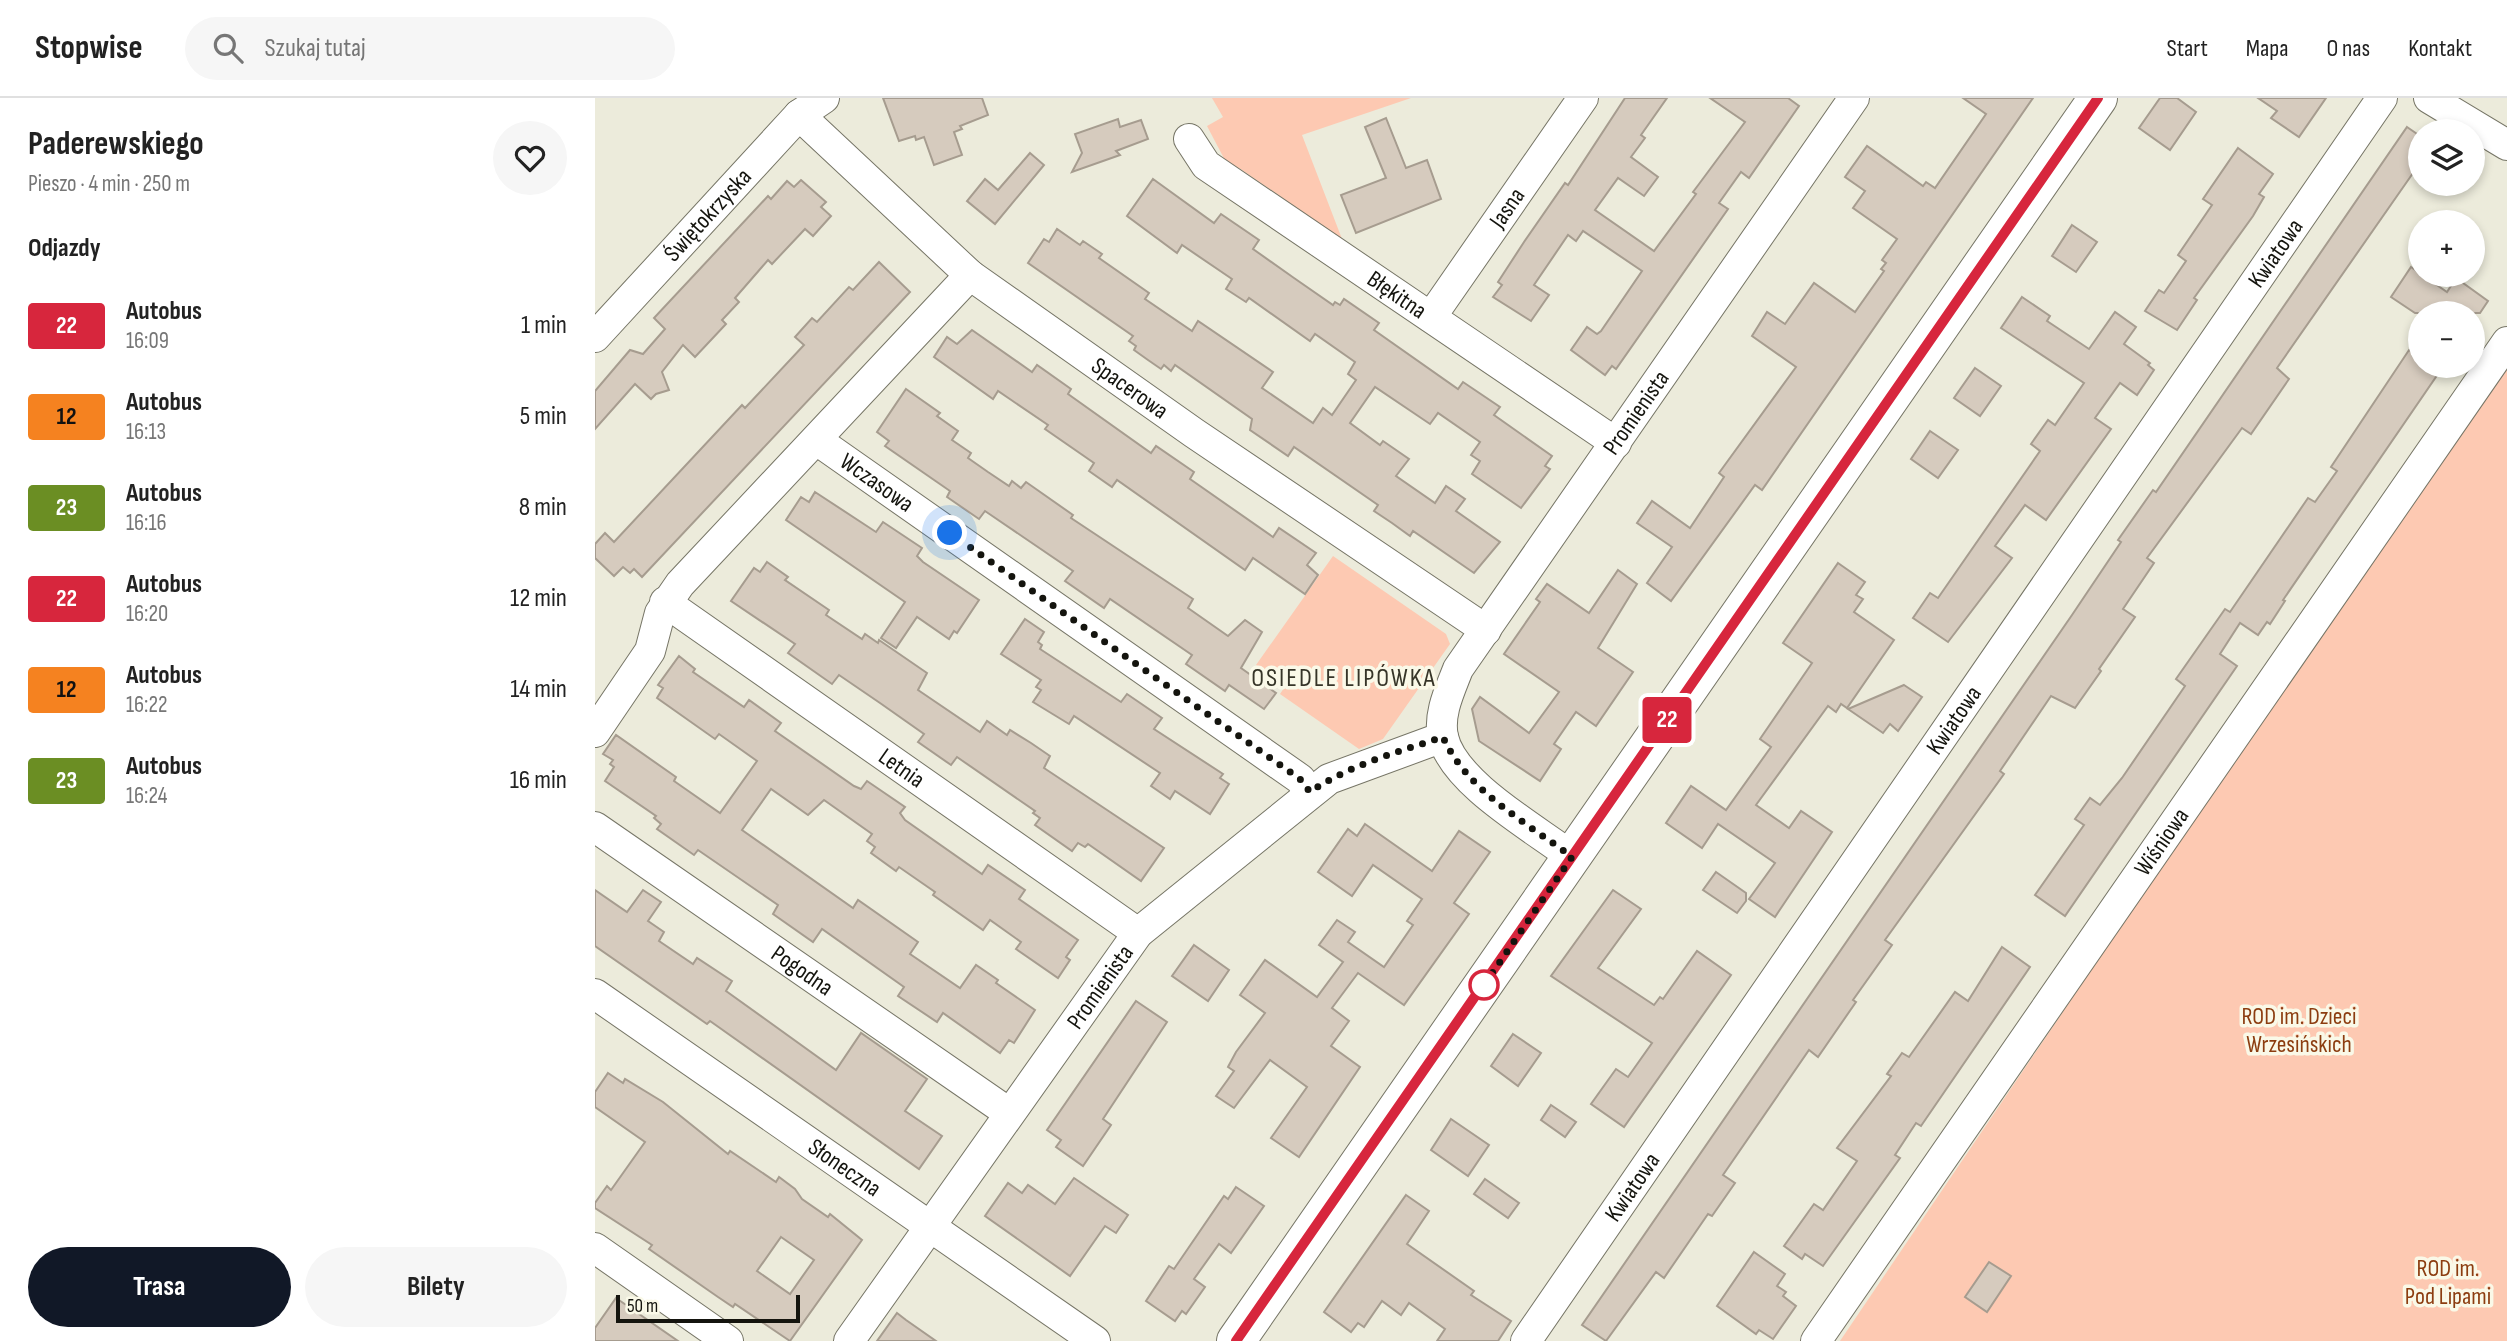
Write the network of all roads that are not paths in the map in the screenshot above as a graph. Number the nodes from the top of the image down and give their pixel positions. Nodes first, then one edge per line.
1 (824, 98) edge
2 (1583, 98) edge
3 (1854, 98) edge
4 (2098, 98) edge
5 (2382, 98) edge
6 (2429, 98) edge
7 (799, 114) junction
8 (1189, 139) dead end
9 (2507, 145) edge
10 (970, 275) junction
11 (1431, 317) junction
12 (595, 337) edge
13 (2507, 342) edge
14 (818, 441) junction
15 (1616, 443) junction
16 (666, 602) junction
17 (1486, 629) junction
18 (595, 732) edge
19 (1443, 737) junction
20 (1310, 792) junction
21 (595, 827) edge
22 (1572, 857) junction
23 (1138, 933) junction
24 (595, 994) edge
25 (1009, 1113) junction
26 (929, 1226) junction
27 (595, 1248) edge
28 (728, 1341) edge
29 (849, 1341) edge
30 (1095, 1341) edge
31 (1236, 1341) edge
32 (1525, 1341) edge
33 (1816, 1341) edge

1 - 7 street, Świętokrzyska
2 - 11 street, Jasna
3 - 15 street, Promienista
4 - 22 street
5 - 32 street, Kwiatowa
6 - 9 street
7 - 10 street, Spacerowa
7 - 12 street, Świętokrzyska
8 - 11 street, Błękitna
10 - 14 street
10 - 17 street, Spacerowa
11 - 15 street, Błękitna
13 - 33 street, Wiśniowa
14 - 16 street
14 - 20 street, Wczasowa
15 - 17 street, Promienista
16 - 18 street
16 - 23 street, Letnia
17 - 19 street, Promienista
19 - 20 street, Promienista
19 - 22 street
20 - 23 street, Promienista
21 - 25 street, Pogodna
22 - 31 street
23 - 25 street, Promienista
24 - 26 street, Słoneczna
25 - 26 street, Promienista
26 - 29 street, Promienista
26 - 30 street, Słoneczna
27 - 28 street

